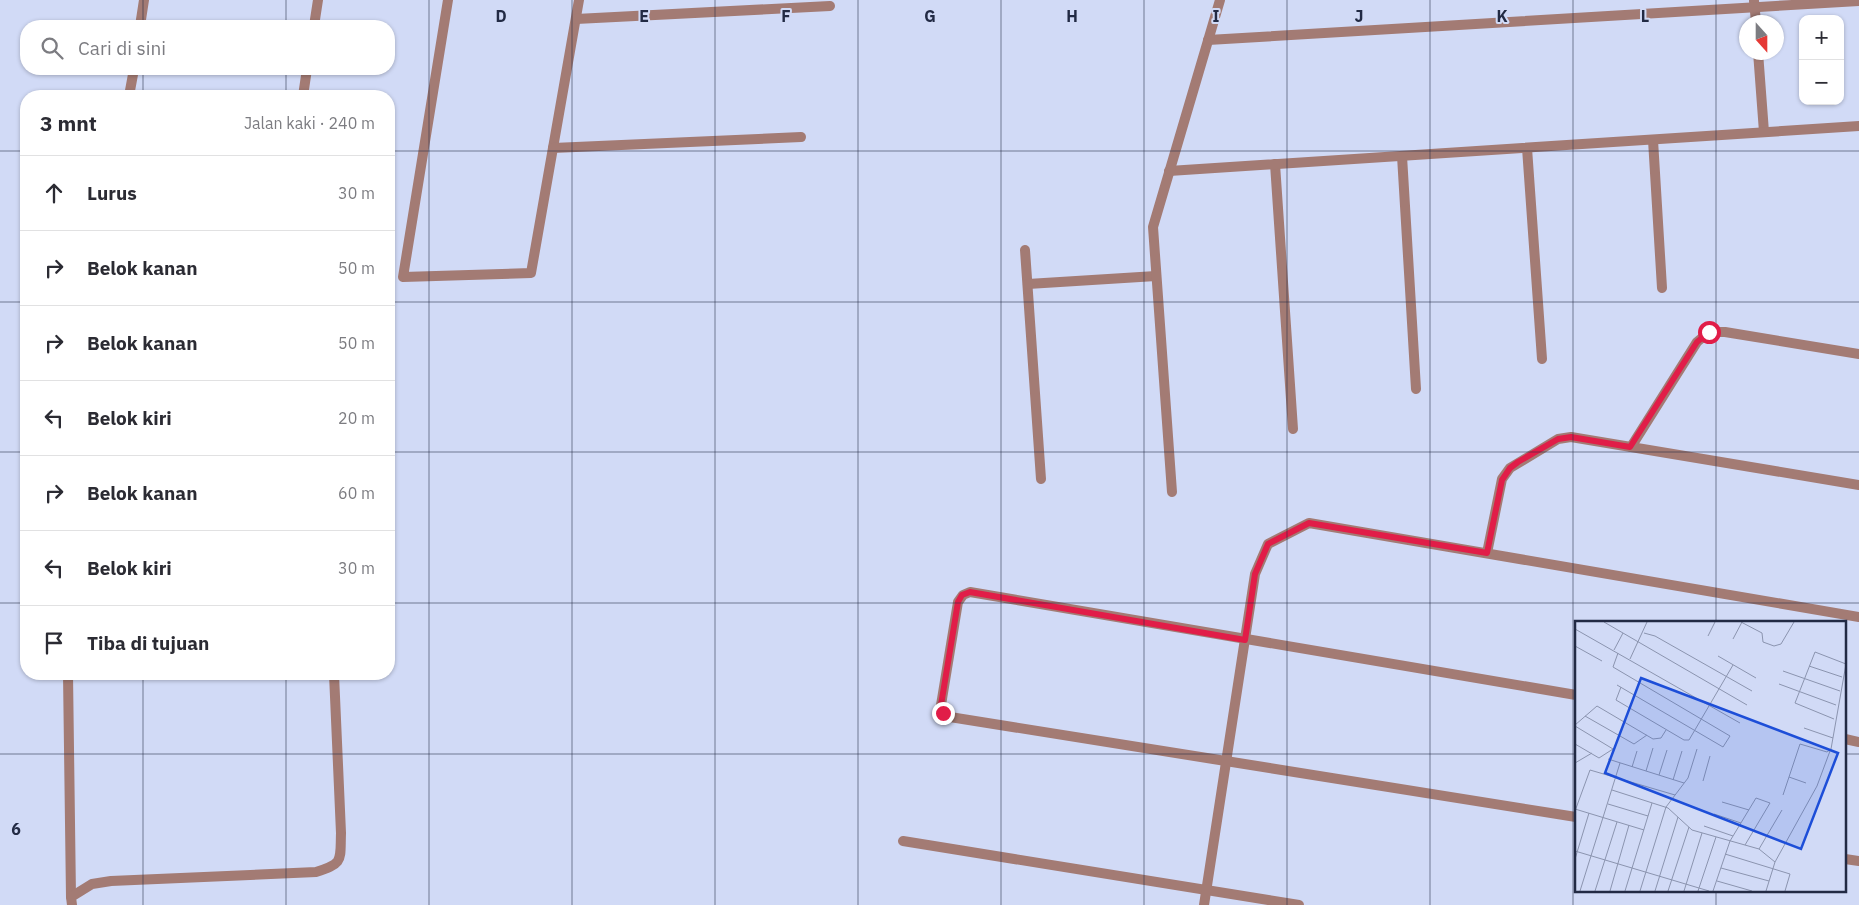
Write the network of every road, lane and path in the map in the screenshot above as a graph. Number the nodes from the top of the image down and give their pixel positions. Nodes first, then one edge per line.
1 (144, 0) edge
2 (318, 0) edge
3 (448, 0) edge
4 (579, 0) edge
5 (1220, 0) edge
6 (1859, 1) edge
7 (1754, 3) edge
8 (830, 6) dead end
9 (576, 19) junction
10 (141, 20) edge
11 (315, 20) edge
12 (1208, 40) junction
13 (1759, 60) edge
14 (133, 75) edge
15 (306, 75) edge
16 (131, 90) edge
17 (304, 90) edge
18 (1859, 126) edge
19 (1764, 132) junction
20 (801, 136) dead end
21 (1653, 140) junction
22 (554, 148) junction
23 (1527, 148) junction
24 (1402, 156) junction
25 (1275, 164) junction
26 (1169, 171) junction
27 (1025, 250) dead end
28 (1156, 276) junction
29 (1028, 284) junction
30 (1662, 288) dead end
31 (1859, 354) edge
32 (1542, 359) dead end
33 (1416, 389) dead end
34 (1293, 429) dead end
35 (1630, 447) junction
36 (1041, 479) dead end
37 (1859, 485) edge
38 (1172, 492) dead end
39 (1487, 553) junction
40 (1859, 617) edge
41 (1245, 640) junction
42 (68, 680) edge
43 (334, 680) edge
44 (1575, 695) edge
45 (1846, 739) edge
46 (1859, 742) edge
47 (1226, 762) junction
48 (1575, 817) edge
49 (904, 841) dead end
50 (1846, 859) edge
51 (1859, 861) edge
52 (1207, 890) junction
53 (72, 901) edge
54 (1204, 905) edge
55 (1298, 905) edge

1 - 10 street
2 - 11 street
3 - 22 street
4 - 9 street
5 - 12 street
6 - 7 street
7 - 12 street
8 - 9 street
9 - 22 street
12 - 26 street
13 - 19 street
14 - 16 street
15 - 17 street
18 - 19 street
19 - 21 street
20 - 22 street
21 - 23 street
21 - 30 street
23 - 24 street
23 - 32 street
24 - 25 street
24 - 33 street
25 - 26 street
25 - 34 street
26 - 28 street
27 - 29 street
28 - 29 street
28 - 38 street
29 - 36 street
31 - 35 street
35 - 37 street
35 - 39 street
39 - 40 street
39 - 41 street
41 - 44 street
41 - 47 street
41 - 47 street
42 - 53 street
43 - 53 street
45 - 46 street
47 - 48 street
47 - 52 street
49 - 52 street
50 - 51 street
52 - 54 street
52 - 55 street

